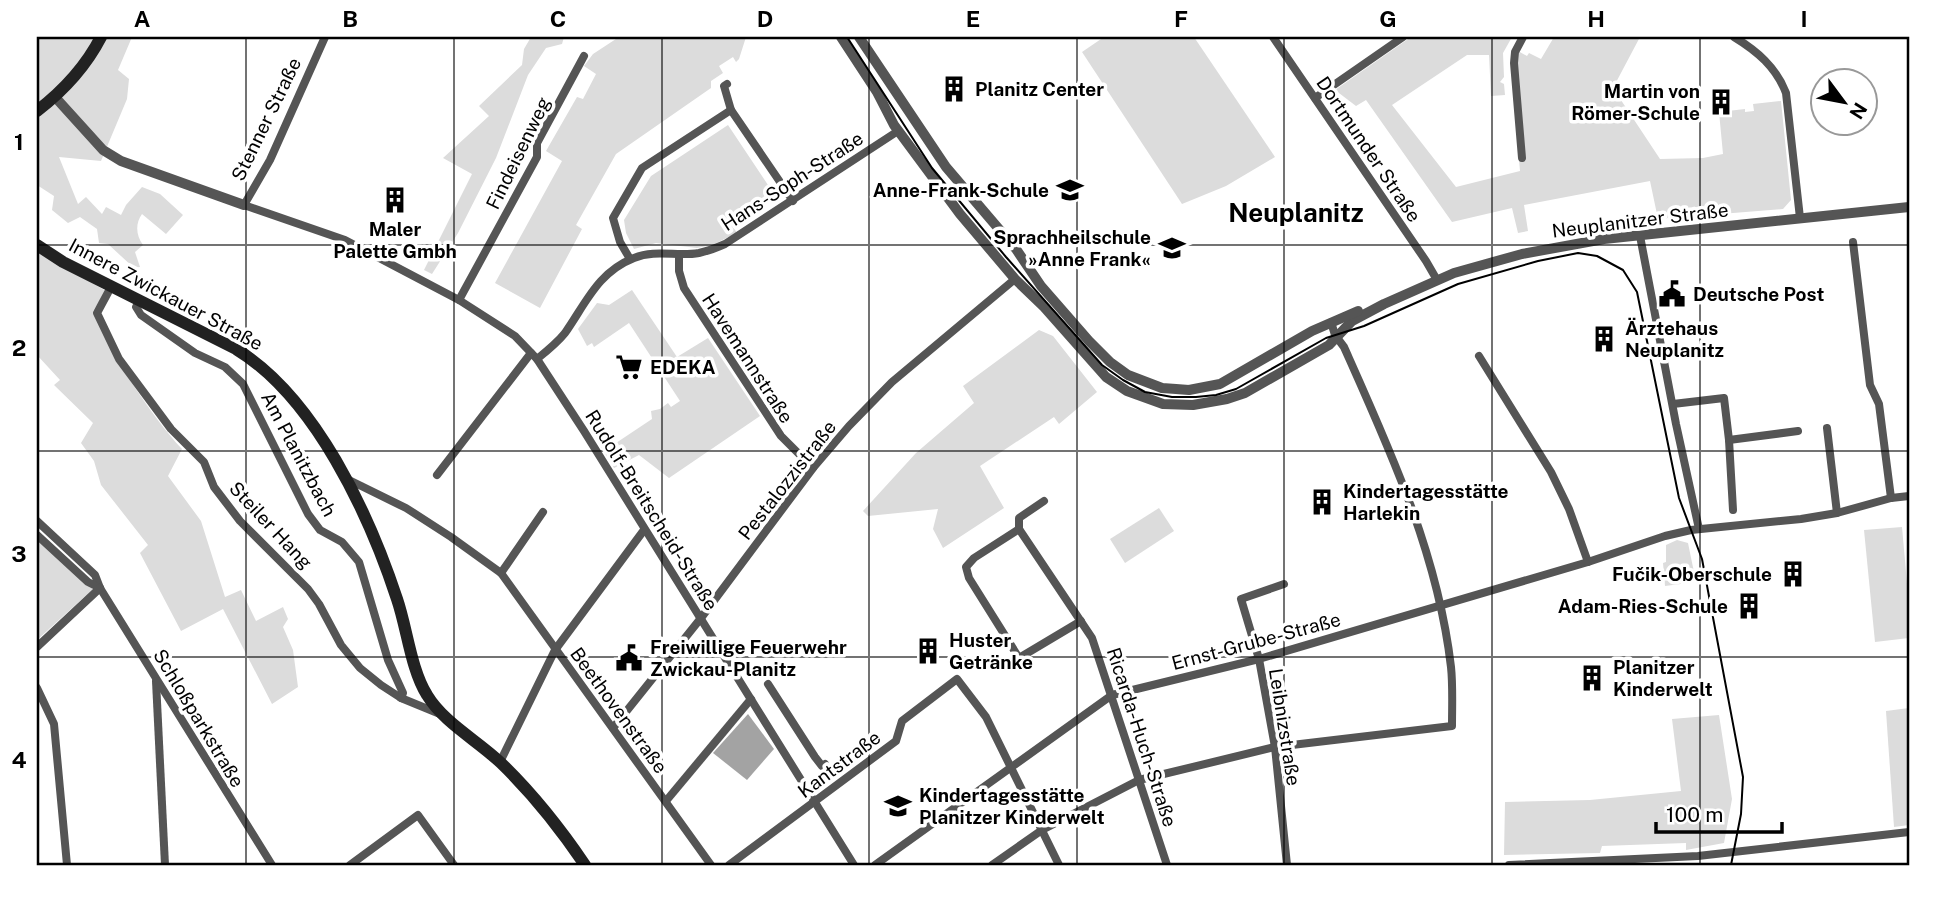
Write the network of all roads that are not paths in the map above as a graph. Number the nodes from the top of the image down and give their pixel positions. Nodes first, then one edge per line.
1 (101, 37) edge
2 (325, 37) edge
3 (841, 37) edge
4 (859, 37) edge
5 (1273, 37) edge
6 (1403, 37) edge
7 (1523, 37) edge
8 (1734, 37) edge
9 (584, 56) dead end
10 (727, 84) dead end
11 (55, 97) junction
12 (1315, 98) junction
13 (731, 110) junction
14 (37, 111) edge
15 (913, 121) junction
16 (898, 131) junction
17 (1522, 158) dead end
18 (793, 201) junction
19 (244, 205) junction
20 (1909, 207) edge
21 (1800, 218) junction
22 (1640, 236) junction
23 (1853, 242) dead end
24 (37, 245) edge
25 (678, 254) junction
26 (630, 259) junction
27 (1027, 267) junction
28 (1015, 279) junction
29 (1437, 280) junction
30 (111, 287) junction
31 (459, 300) junction
32 (139, 301) junction
33 (1384, 304) junction
34 (1331, 322) junction
35 (1336, 337) junction
36 (534, 356) junction
37 (1479, 356) dead end
38 (1673, 404) junction
39 (1827, 428) dead end
40 (1798, 431) dead end
41 (1729, 440) junction
42 (813, 468) junction
43 (437, 475) dead end
44 (347, 479) junction
45 (1909, 496) edge
46 (1891, 498) junction
47 (1044, 500) dead end
48 (1733, 510) dead end
49 (543, 512) dead end
50 (1837, 513) junction
51 (37, 521) edge
52 (1019, 529) junction
53 (1699, 529) junction
54 (644, 530) junction
55 (37, 535) edge
56 (1588, 562) junction
57 (501, 573) junction
58 (1284, 584) dead end
59 (100, 588) junction
60 (1440, 607) junction
61 (701, 618) junction
62 (1082, 621) junction
63 (37, 647) edge
64 (555, 650) junction
65 (1259, 659) junction
66 (156, 678) junction
67 (768, 684) dead end
68 (37, 688) edge
69 (1112, 695) junction
70 (401, 698) junction
71 (751, 699) junction
72 (446, 717) junction
73 (612, 728) junction
74 (1275, 747) junction
75 (500, 762) junction
76 (825, 764) dead end
77 (1011, 768) junction
78 (1139, 780) junction
79 (666, 801) junction
80 (816, 802) junction
81 (1042, 830) junction
82 (1909, 832) edge
83 (67, 865) edge
84 (166, 865) edge
85 (272, 865) edge
86 (350, 865) edge
87 (454, 865) edge
88 (585, 865) edge
89 (710, 865) edge
90 (729, 865) edge
91 (854, 865) edge
92 (875, 865) edge
93 (992, 865) edge
94 (1059, 865) edge
95 (1167, 865) edge
96 (1287, 865) edge
97 (1509, 865) edge

1 - 11 main road
2 - 19 street, Stenner Straße
3 - 16 street, Neuplanitzer Straße
4 - 15 street, Neuplanitzer Straße
5 - 12 street, Dortmunder Straße
6 - 12 street
7 - 17 street
8 - 21 street
9 - 31 street, Findeisenweg
10 - 13 street
11 - 14 main road
11 - 19 street, Stenner Straße
12 - 29 street, Dortmunder Straße
13 - 18 street
13 - 26 street
15 - 16 street
15 - 27 street, Neuplanitzer Straße
16 - 18 street, Hans-Soph-Straße
16 - 28 street, Neuplanitzer Straße
18 - 25 street, Hans-Soph-Straße
19 - 31 street, Rudolf-Breitscheid-Straße
20 - 21 street, Neuplanitzer Straße
21 - 22 street, Neuplanitzer Straße
22 - 29 street, Neuplanitzer Straße
22 - 38 street
23 - 46 street
24 - 30 main road, Innere Zwickauer Straße
25 - 26 street, Hans-Soph-Straße
25 - 42 street, Havemannstraße
26 - 36 street, Hans-Soph-Straße
27 - 28 street
27 - 34 street, Neuplanitzer Straße
28 - 35 street, Neuplanitzer Straße
28 - 42 street, Pestalozzistraße
29 - 33 street, Neuplanitzer Straße
30 - 32 main road, Innere Zwickauer Straße
30 - 70 street, Steiler Hang
31 - 36 street, Rudolf-Breitscheid-Straße
32 - 44 main road, Innere Zwickauer Straße
32 - 70 street, Am Planitzbach
33 - 34 street, Neuplanitzer Straße
33 - 35 street, Neuplanitzer Straße
34 - 35 street
35 - 60 street
36 - 43 street
36 - 54 street, Rudolf-Breitscheid-Straße
37 - 56 street
38 - 41 street
38 - 53 street
39 - 50 street
40 - 41 street
41 - 48 street
42 - 61 street, Pestalozzistraße
44 - 57 street, Beethovenstraße
44 - 72 main road, Innere Zwickauer Straße
45 - 46 street
46 - 50 street
47 - 52 street
49 - 57 street
50 - 53 street
51 - 59 street, Schloßparkstraße
52 - 62 street, Ricarda-Huch-Straße
52 - 62 street
53 - 56 street, Ernst-Grube-Straße
54 - 61 street, Rudolf-Breitscheid-Straße
54 - 64 street
55 - 59 street, Schloßparkstraße
56 - 60 street, Ernst-Grube-Straße
57 - 64 street, Beethovenstraße
58 - 65 street, Leibnizstraße
59 - 63 street
59 - 66 street, Schloßparkstraße
60 - 65 street, Ernst-Grube-Straße
60 - 74 street
61 - 71 street, Rudolf-Breitscheid-Straße
61 - 73 street, Pestalozzistraße
62 - 69 street, Ricarda-Huch-Straße
64 - 73 street, Beethovenstraße
64 - 75 street
65 - 69 street, Ernst-Grube-Straße
65 - 74 street, Leibnizstraße
66 - 84 street
66 - 85 street, Schloßparkstraße
67 - 76 street
68 - 83 street
69 - 77 street, Ernst-Grube-Straße
69 - 78 street, Ricarda-Huch-Straße
70 - 72 street, Steiler Hang
71 - 79 street
71 - 80 street, Rudolf-Breitscheid-Straße
72 - 75 main road, Innere Zwickauer Straße
73 - 79 street, Beethovenstraße
74 - 78 street
74 - 96 street, Leibnizstraße
75 - 88 main road, Innere Zwickauer Straße
77 - 80 street, Kantstraße
77 - 81 street
77 - 92 street, Ernst-Grube-Straße
78 - 81 street
78 - 95 street, Ricarda-Huch-Straße
79 - 89 street, Beethovenstraße
80 - 90 street, Kantstraße
80 - 91 street, Rudolf-Breitscheid-Straße
81 - 93 street
81 - 94 street
82 - 97 street
86 - 87 street

